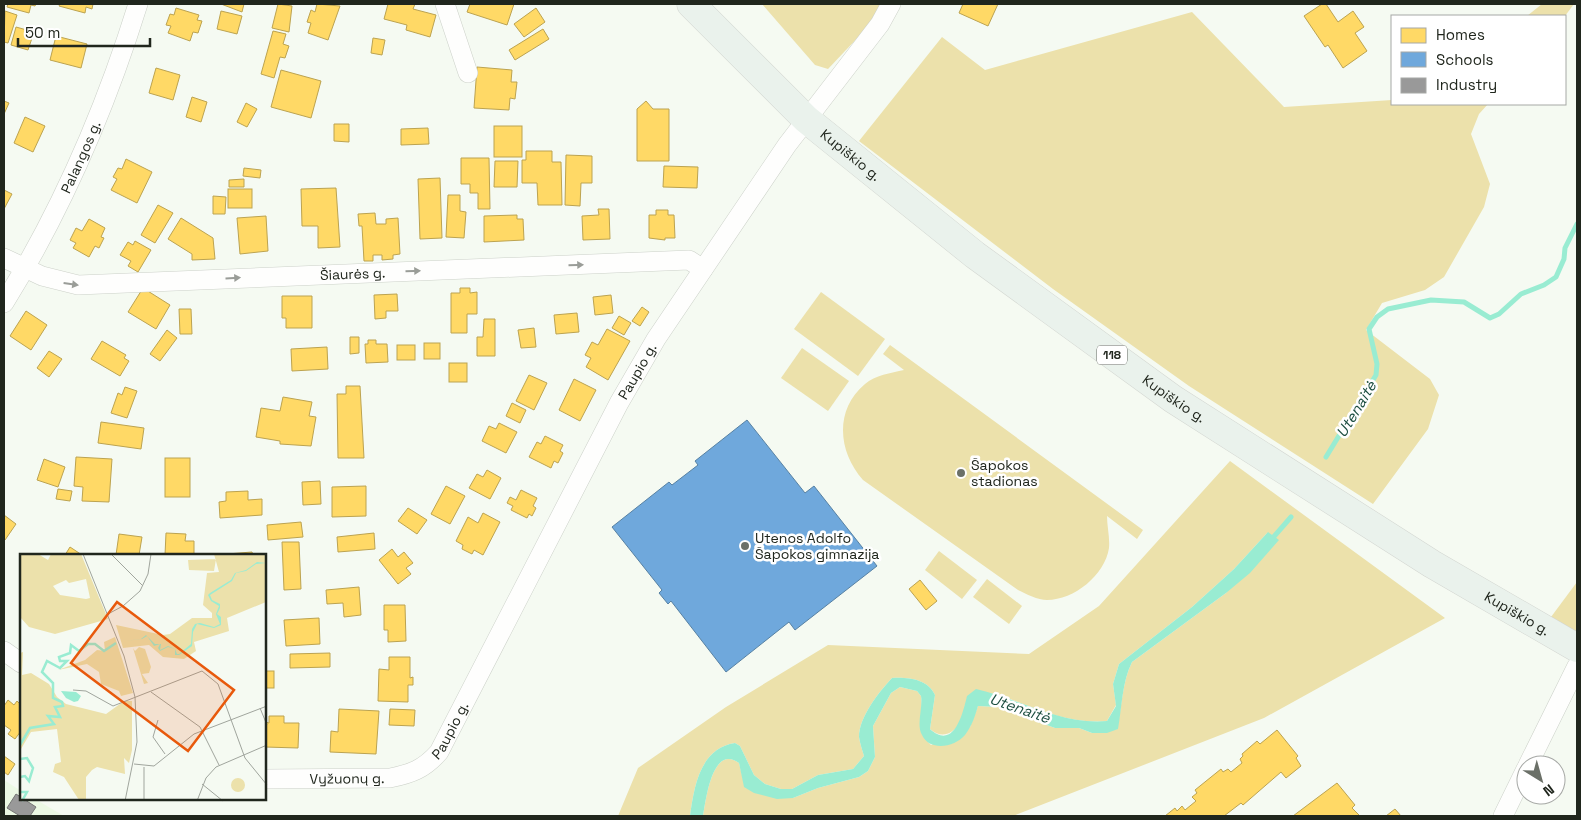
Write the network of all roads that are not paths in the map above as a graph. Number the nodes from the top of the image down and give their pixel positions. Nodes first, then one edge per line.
1 (138, 4) edge
2 (445, 4) edge
3 (691, 4) edge
4 (891, 4) edge
5 (468, 73) dead end
6 (806, 119) junction
7 (4, 258) edge
8 (25, 269) junction
9 (703, 269) junction
10 (4, 303) edge
11 (1577, 648) edge
12 (4, 651) edge
13 (20, 662) edge
14 (1577, 666) edge
15 (1533, 755) edge
16 (428, 764) joint
17 (266, 779) edge
18 (1516, 789) edge
19 (1503, 816) edge

1 - 8 street, Palangos g.
2 - 5 street
3 - 6 main road, Kupiškio g. / 118
4 - 6 street, Paupio g.
6 - 9 street, Paupio g.
6 - 11 main road, Kupiškio g. / 118
7 - 8 street, Šiaurės g.
8 -> 9 street, Šiaurės g.
8 - 10 street, Palangos g.
9 - 16 street, Paupio g.
12 - 13 street
14 - 15 street
16 - 17 street, Vyžuonų g.
18 - 19 street

